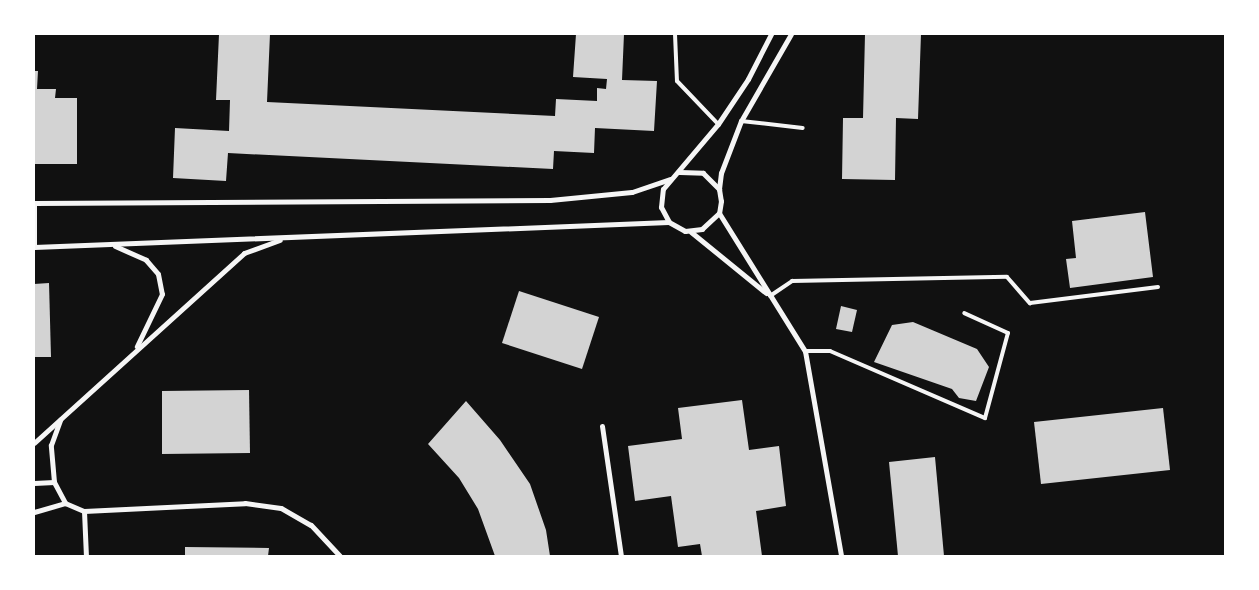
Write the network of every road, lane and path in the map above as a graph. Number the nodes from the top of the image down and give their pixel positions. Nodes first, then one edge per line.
1 (675, 34) edge
2 (771, 34) edge
3 (791, 34) edge
4 (741, 121) junction
5 (718, 124) junction
6 (803, 128) dead end
7 (680, 172) junction
8 (670, 179) junction
9 (719, 189) junction
10 (34, 203) edge
11 (719, 213) junction
12 (669, 222) junction
13 (691, 232) junction
14 (286, 238) junction
15 (113, 245) junction
16 (34, 247) edge
17 (1158, 287) dead end
18 (770, 296) junction
19 (964, 313) dead end
20 (136, 349) junction
21 (805, 351) junction
22 (61, 417) junction
23 (602, 426) dead end
24 (34, 444) edge
25 (54, 482) junction
26 (34, 483) edge
27 (65, 503) junction
28 (84, 511) junction
29 (34, 512) edge
30 (86, 556) edge
31 (340, 556) edge
32 (621, 556) edge
33 (841, 556) edge

1 - 5 lane
2 - 5 street
3 - 4 street
4 - 6 lane
4 - 9 street
5 - 7 street
7 - 8 street
7 - 9 street
8 - 10 street
8 - 12 street
9 - 11 street
10 - 16 street
11 - 13 street
11 - 18 street
12 - 13 street
12 - 14 street
13 - 18 street
14 - 15 street
14 - 20 street
15 - 16 street
15 - 20 street
17 - 18 lane
18 - 21 street
19 - 21 lane
20 - 22 street
21 - 33 street
22 - 24 street
22 - 25 street
23 - 32 street
25 - 26 street
25 - 27 street
27 - 28 street
27 - 29 street
28 - 30 street
28 - 31 street

